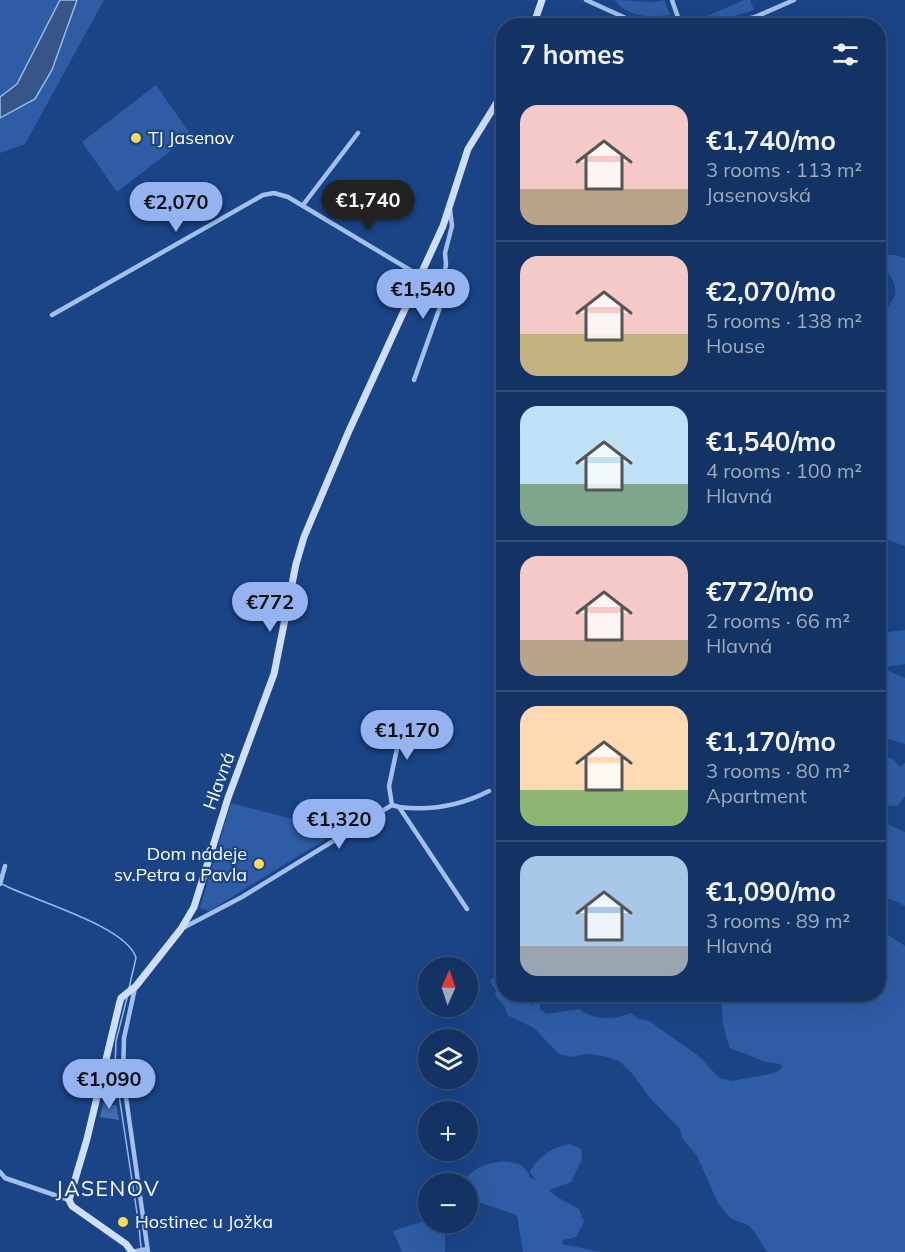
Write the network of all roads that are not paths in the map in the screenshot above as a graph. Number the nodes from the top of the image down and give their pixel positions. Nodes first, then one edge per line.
1 (542, 0) edge
2 (586, 0) edge
3 (672, 0) edge
4 (794, 0) edge
5 (536, 18) edge
6 (620, 18) edge
7 (678, 18) edge
8 (751, 18) edge
9 (496, 104) edge
10 (358, 133) dead end
11 (303, 205) junction
12 (450, 205) junction
13 (420, 276) junction
14 (52, 315) dead end
15 (414, 380) dead end
16 (404, 716) dead end
17 (489, 791) dead end
18 (392, 805) junction
19 (399, 807) junction
20 (5, 866) dead end
21 (0, 884) edge
22 (194, 907) junction
23 (467, 909) dead end
24 (201, 920) junction
25 (181, 929) junction
26 (134, 987) junction
27 (0, 1172) edge
28 (2, 1178) edge
29 (69, 1200) junction
30 (140, 1251) edge

1 - 5 street
2 - 6 street
3 - 7 street
4 - 8 street
9 - 12 street, Hlavná
10 - 11 street
11 - 13 street
11 - 14 street
12 - 13 street, Hlavná
12 - 15 street
13 - 22 street, Hlavná
16 - 18 street
17 - 19 street
18 - 19 street
18 - 24 street
19 - 23 street
20 - 21 street
22 - 24 street
22 - 25 street, Hlavná
24 - 25 street
25 - 26 street, Hlavná
26 - 29 street, Hlavná
26 - 30 street
27 - 28 street
28 - 29 street
29 - 30 street

